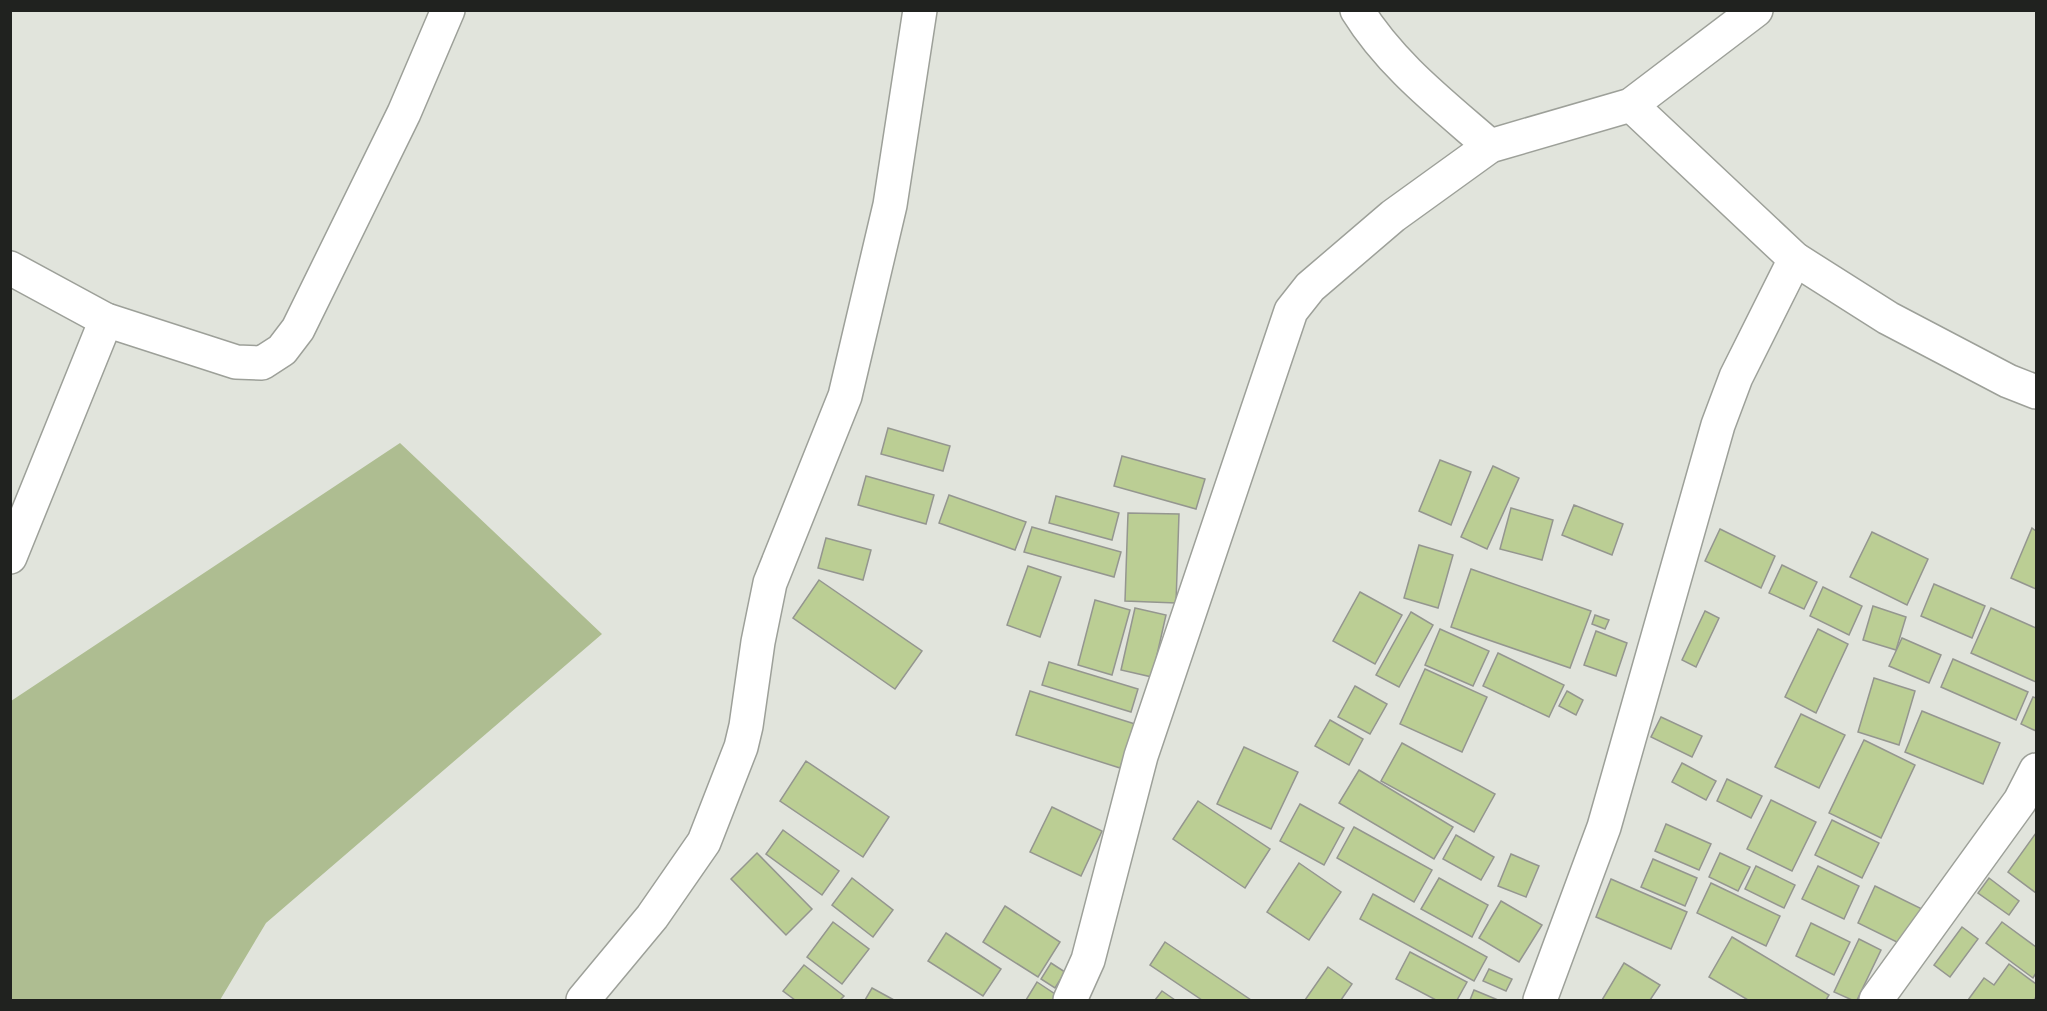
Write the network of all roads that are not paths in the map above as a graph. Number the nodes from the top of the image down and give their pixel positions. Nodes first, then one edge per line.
1 (448, 10) edge
2 (920, 10) edge
3 (1357, 10) edge
4 (1756, 10) edge
5 (1630, 105) junction
6 (1490, 146) junction
7 (1795, 259) junction
8 (10, 268) edge
9 (106, 320) junction
10 (2037, 392) edge
11 (10, 557) edge
12 (2037, 770) edge
13 (583, 1000) edge
14 (1070, 1000) edge
15 (1540, 1000) edge
16 (1876, 1000) edge

1 - 9 street
2 - 13 street
3 - 6 street
4 - 5 street
5 - 6 street
5 - 7 street
6 - 14 street
7 - 10 street
7 - 15 street
8 - 9 street
9 - 11 street
12 - 16 street

